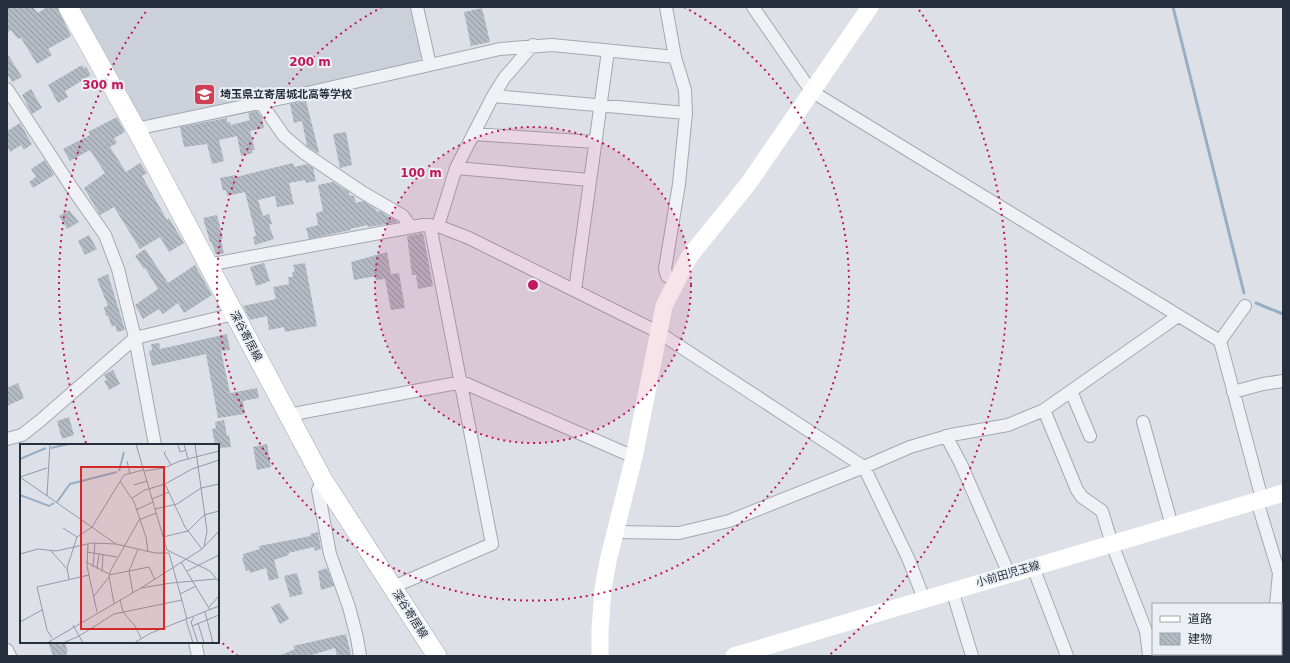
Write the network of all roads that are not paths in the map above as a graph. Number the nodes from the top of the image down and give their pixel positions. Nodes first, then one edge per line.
1 (68, 7) edge
2 (417, 7) edge
3 (666, 7) edge
4 (753, 7) edge
5 (870, 7) edge
6 (533, 45) junction
7 (608, 51) junction
8 (675, 57) junction
9 (430, 65) junction
10 (7, 89) edge
11 (811, 91) junction
12 (493, 96) junction
13 (261, 103) junction
14 (600, 106) junction
15 (686, 113) junction
16 (136, 129) junction
17 (473, 134) junction
18 (595, 142) junction
19 (456, 168) junction
20 (590, 180) junction
21 (434, 226) junction
22 (412, 227) junction
23 (208, 265) junction
24 (676, 280) junction
25 (575, 290) junction
26 (1245, 306) dead end
27 (234, 314) junction
28 (1178, 316) junction
29 (658, 332) junction
30 (135, 338) junction
31 (1220, 341) junction
32 (1283, 381) edge
33 (462, 382) junction
34 (1071, 391) junction
35 (1233, 392) junction
36 (1044, 410) junction
37 (288, 415) junction
38 (1143, 422) dead end
39 (946, 436) junction
40 (1090, 436) dead end
41 (7, 439) edge
42 (156, 444) edge
43 (634, 457) junction
44 (864, 467) junction
45 (323, 480) junction
46 (1283, 493) edge
47 (1260, 500) junction
48 (1172, 526) junction
49 (616, 532) junction
50 (1112, 544) junction
51 (1033, 567) junction
52 (1009, 574) junction
53 (393, 587) junction
54 (952, 590) junction
55 (924, 598) junction
56 (1276, 603) edge
57 (195, 643) edge
58 (7, 650) edge
59 (10, 656) edge
60 (198, 656) edge
61 (360, 656) edge
62 (437, 656) edge
63 (600, 656) edge
64 (734, 656) edge
65 (972, 656) edge
66 (1067, 656) edge
67 (1149, 656) edge

1 - 16 main road, 深谷寄居線
2 - 9 street
3 - 8 street
4 - 11 street
5 - 11 street
6 - 7 street
6 - 9 street
6 - 12 street
7 - 8 street
7 - 14 street
8 - 15 street
9 - 13 street
10 - 30 street
11 - 24 street
11 - 28 street
12 - 14 street
12 - 17 street
13 - 16 street
13 - 22 street
14 - 15 street
14 - 18 street
15 - 24 street
16 - 23 main road, 深谷寄居線
17 - 18 street
17 - 19 street
18 - 20 street
19 - 20 street
19 - 21 street
20 - 25 street
21 - 22 street
21 - 25 street
21 - 33 street
22 - 23 street
23 - 27 main road, 深谷寄居線
24 - 29 street
25 - 29 street
26 - 31 street
27 - 30 street
27 - 37 main road, 深谷寄居線
28 - 31 street
28 - 34 street
29 - 43 street
29 - 44 street
30 - 41 street
30 - 42 street
31 - 35 street
32 - 35 street
33 - 37 street
33 - 43 street
33 - 53 street
34 - 36 street
34 - 40 street
35 - 47 street
36 - 39 street
36 - 50 street
37 - 45 main road, 深谷寄居線
38 - 48 street
39 - 44 street
39 - 52 street
43 - 49 street
44 - 49 street
44 - 55 street
45 - 53 main road, 深谷寄居線
45 - 61 street
46 - 47 street, 小前田児玉線
47 - 48 street, 小前田児玉線
47 - 56 street
48 - 50 street, 小前田児玉線
49 - 63 street
50 - 51 street, 小前田児玉線
50 - 67 street
51 - 52 street, 小前田児玉線
51 - 66 street
52 - 54 street, 小前田児玉線
53 - 62 main road, 深谷寄居線
54 - 55 street, 小前田児玉線
54 - 65 street
55 - 64 street, 小前田児玉線
57 - 60 street
58 - 59 street

